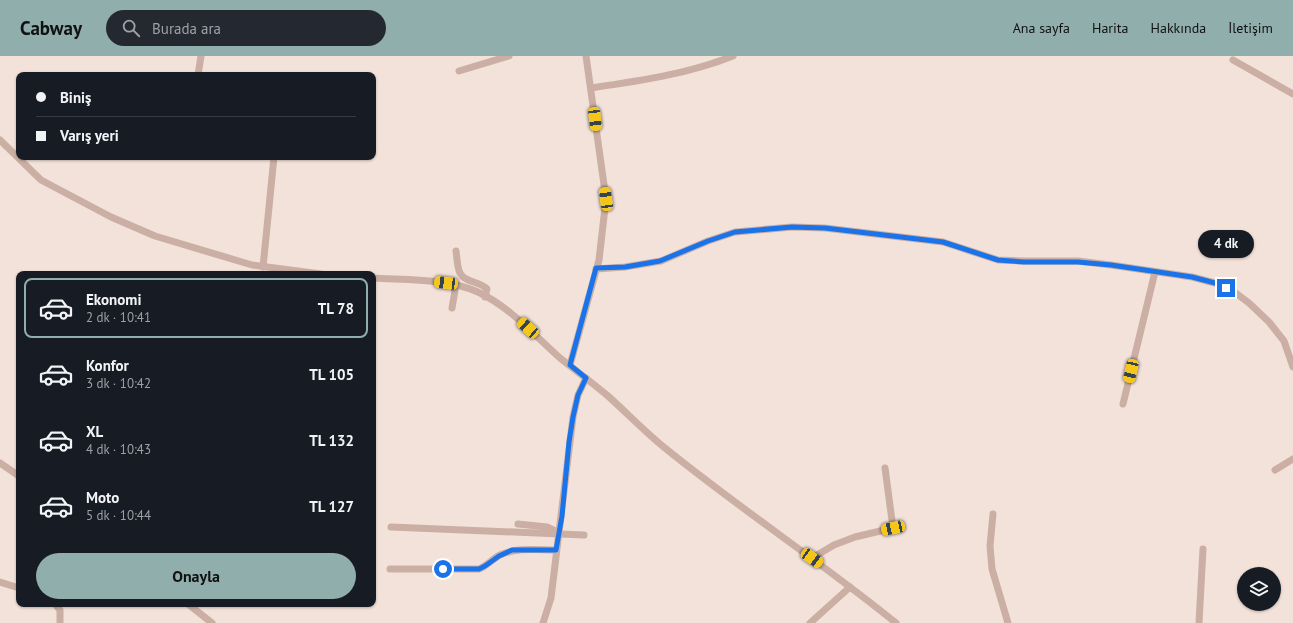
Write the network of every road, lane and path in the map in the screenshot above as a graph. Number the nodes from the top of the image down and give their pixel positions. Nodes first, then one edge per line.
1 (201, 56) edge
2 (509, 56) edge
3 (586, 56) edge
4 (733, 56) edge
5 (1233, 60) dead end
6 (459, 71) dead end
7 (198, 72) edge
8 (591, 88) junction
9 (1293, 94) edge
10 (0, 140) edge
11 (16, 156) edge
12 (20, 160) edge
13 (274, 160) edge
14 (456, 251) dead end
15 (263, 267) junction
16 (596, 268) junction
17 (296, 271) edge
18 (1155, 272) junction
19 (376, 278) edge
20 (456, 285) junction
21 (485, 297) junction
22 (452, 308) dead end
23 (570, 365) junction
24 (1293, 367) edge
25 (586, 378) junction
26 (1123, 404) dead end
27 (1293, 459) edge
28 (0, 462) edge
29 (885, 468) dead end
30 (1275, 470) dead end
31 (16, 474) edge
32 (993, 514) dead end
33 (518, 524) dead end
34 (391, 527) dead end
35 (559, 534) junction
36 (584, 535) dead end
37 (1204, 549) dead end
38 (556, 550) junction
39 (812, 558) junction
40 (390, 569) dead end
41 (0, 582) edge
42 (16, 587) edge
43 (850, 587) junction
44 (58, 607) edge
45 (192, 607) edge
46 (60, 623) edge
47 (212, 623) edge
48 (543, 623) edge
49 (810, 623) edge
50 (896, 623) edge
51 (1008, 623) edge
52 (1199, 623) edge

1 - 7 street
2 - 6 street
3 - 8 street
4 - 8 street
5 - 9 street
8 - 16 street
10 - 11 street
12 - 15 street
13 - 15 street
14 - 21 street
15 - 17 street
16 - 18 street
16 - 23 street
18 - 24 street
18 - 26 street
19 - 20 street
20 - 21 street
20 - 22 street
21 - 23 street
23 - 25 street
25 - 35 street
25 - 39 street
27 - 30 street
28 - 31 street
29 - 39 street
32 - 51 street
33 - 35 street
34 - 35 street
35 - 36 street
35 - 38 street
37 - 52 street
38 - 40 street
38 - 48 street
39 - 43 street
41 - 42 street
43 - 49 street
43 - 50 street
44 - 46 street
45 - 47 street

